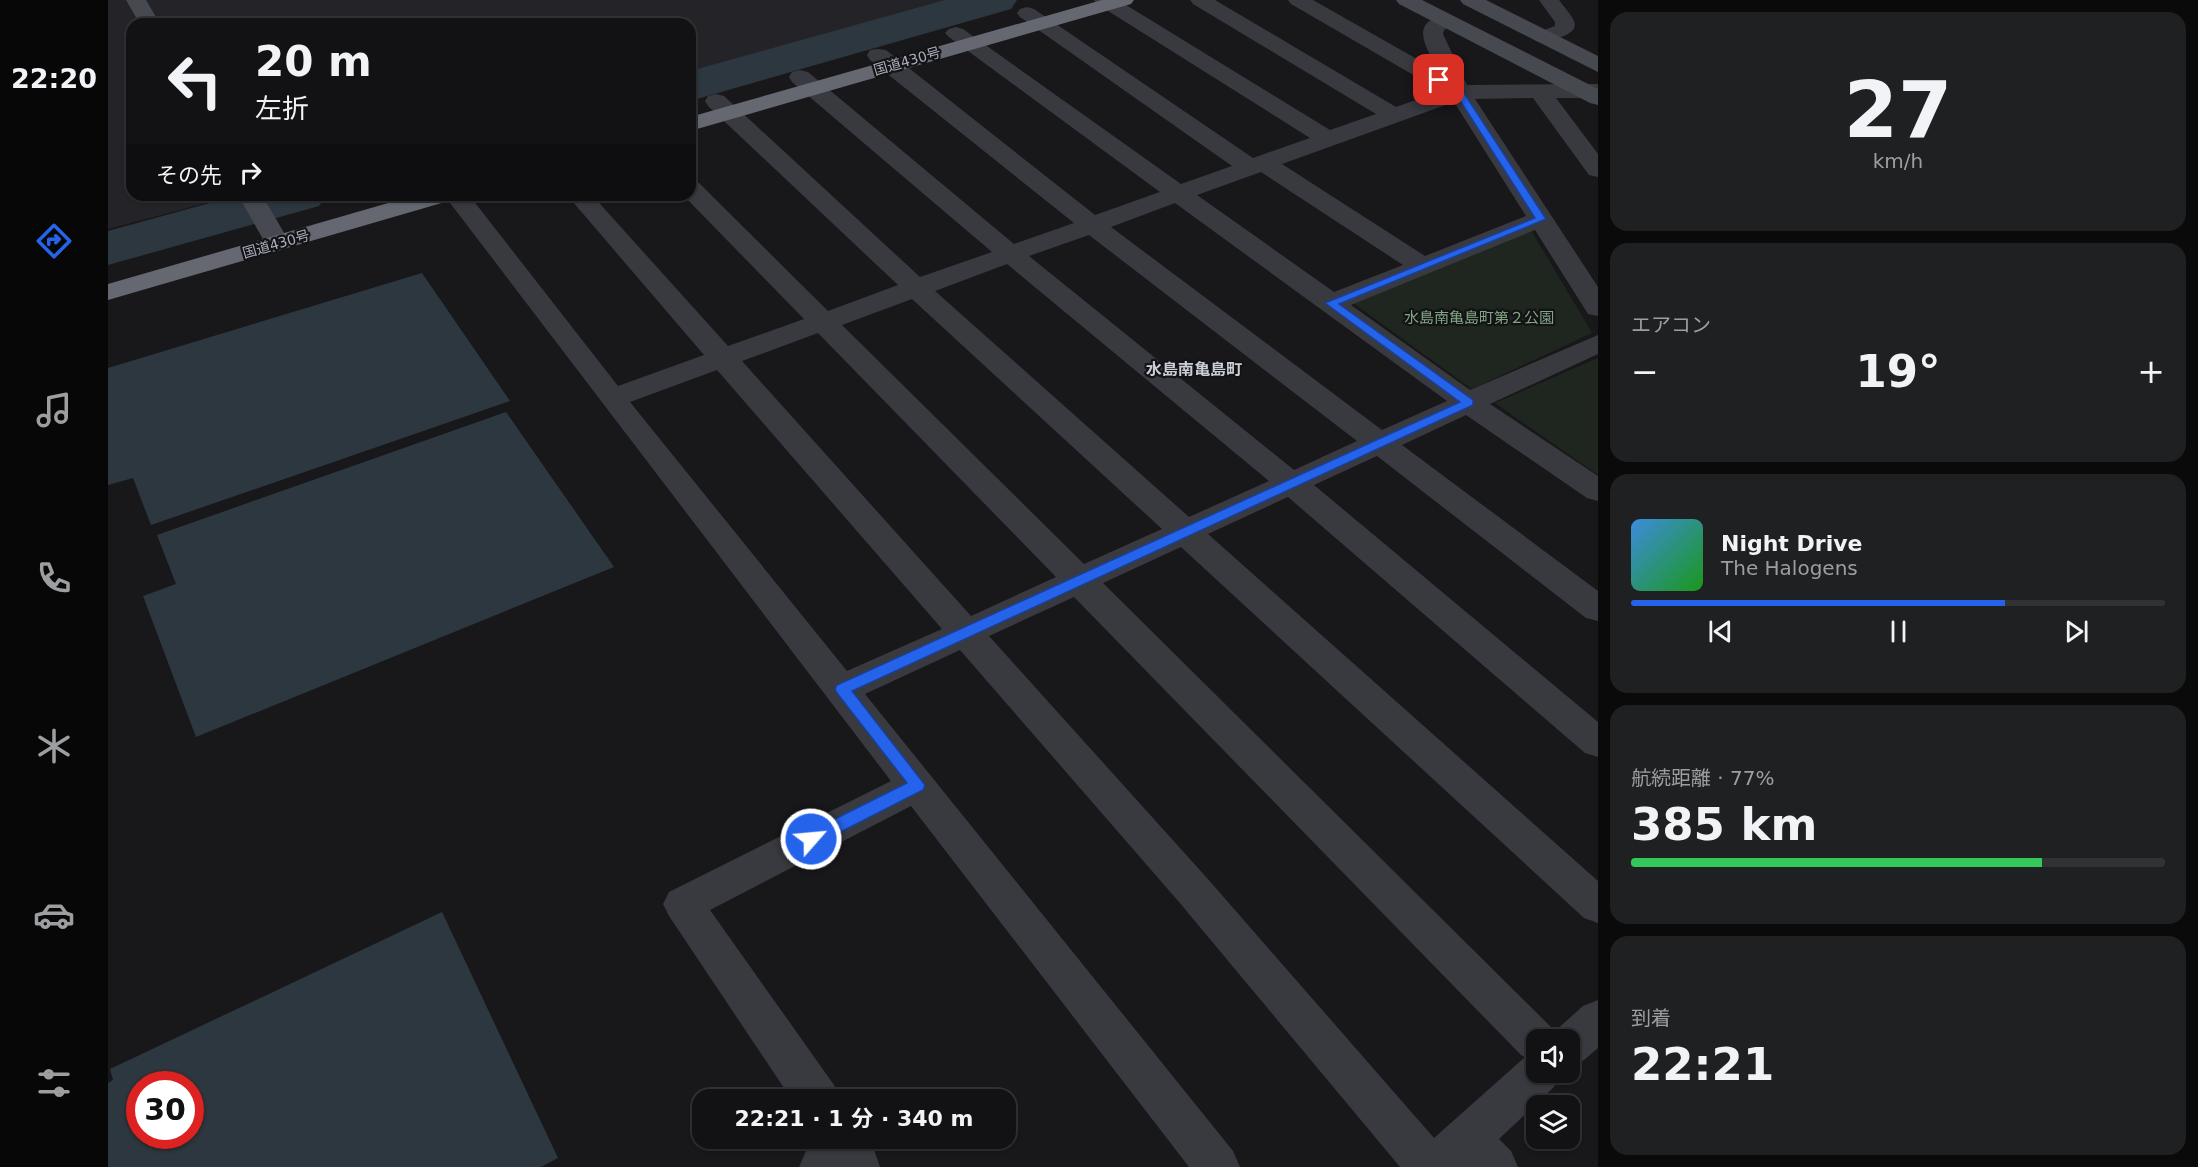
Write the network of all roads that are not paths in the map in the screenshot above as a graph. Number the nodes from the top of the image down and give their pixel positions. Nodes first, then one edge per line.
1 (136, 0) edge
2 (1070, 0) edge
3 (1200, 0) edge
4 (1298, 0) edge
5 (1406, 0) edge
6 (1470, 0) edge
7 (1549, 0) edge
8 (1113, 1) edge
9 (146, 18) edge
10 (1034, 18) junction
11 (1446, 21) junction
12 (1543, 37) junction
13 (963, 38) junction
14 (885, 60) junction
15 (1598, 64) edge
16 (807, 82) junction
17 (1459, 92) junction
18 (1540, 92) junction
19 (1593, 94) edge
20 (722, 107) junction
21 (696, 108) edge
22 (1393, 116) junction
23 (696, 121) edge
24 (1328, 139) junction
25 (1257, 165) junction
26 (1598, 170) edge
27 (696, 194) edge
28 (1177, 194) junction
29 (353, 201) edge
30 (398, 201) edge
31 (461, 201) edge
32 (584, 201) edge
33 (264, 219) edge
34 (1541, 219) junction
35 (1091, 224) junction
36 (1010, 254) junction
37 (1423, 266) junction
38 (108, 274) edge
39 (916, 288) junction
40 (108, 292) edge
41 (1331, 303) junction
42 (1598, 308) edge
43 (823, 321) junction
44 (1598, 343) edge
45 (722, 358) junction
46 (612, 398) junction
47 (1469, 403) junction
48 (1380, 443) junction
49 (1292, 483) junction
50 (1598, 491) edge
51 (1187, 531) junction
52 (1078, 581) junction
53 (1598, 609) edge
54 (965, 633) junction
55 (842, 689) junction
56 (1598, 743) edge
57 (918, 785) junction
58 (1598, 906) edge
59 (1598, 1020) edge
60 (1526, 1031) edge
61 (1580, 1036) edge
62 (1530, 1083) edge
63 (810, 1089) edge
64 (1466, 1158) edge
65 (1217, 1167) edge
66 (1428, 1167) edge

1 - 9 street
2 - 10 highway, 国道430号
3 - 22 street
4 - 17 street
5 - 11 street
6 - 12 street
7 - 12 street
8 - 10 highway, 国道430号
8 - 24 street
10 - 13 highway, 国道430号
10 - 25 street
11 - 17 street
11 - 19 street
12 - 15 street
13 - 14 highway, 国道430号
13 - 28 street
14 - 16 highway, 国道430号
14 - 35 street
16 - 20 highway, 国道430号
16 - 36 street
17 - 18 street
17 - 22 street
17 - 34 street
18 - 19 street
18 - 26 street
20 - 21 highway, 国道430号
20 - 23 highway, 国道430号
20 - 39 street
22 - 24 street
24 - 25 street
25 - 28 street
25 - 37 street
27 - 43 street
28 - 35 street
28 - 41 street
29 - 33 highway, 国道430号
30 - 33 highway, 国道430号
31 - 46 street
32 - 45 street
33 - 38 highway, 国道430号
33 - 40 highway, 国道430号
34 - 37 street
34 - 42 street
35 - 36 street
35 - 48 street
36 - 39 street
36 - 49 street
37 - 41 street
39 - 43 street
39 - 51 street
41 - 47 street
43 - 45 street
43 - 52 street
44 - 47 street
45 - 46 street
45 - 54 street
46 - 55 street
47 - 48 street
47 - 50 street
48 - 49 street
48 - 53 street
49 - 51 street
49 - 56 street
51 - 52 street
51 - 58 street
52 - 54 street
52 - 60 street
54 - 55 street
54 - 66 street
55 - 57 street
57 - 63 street
57 - 65 street
59 - 61 street
62 - 64 street

